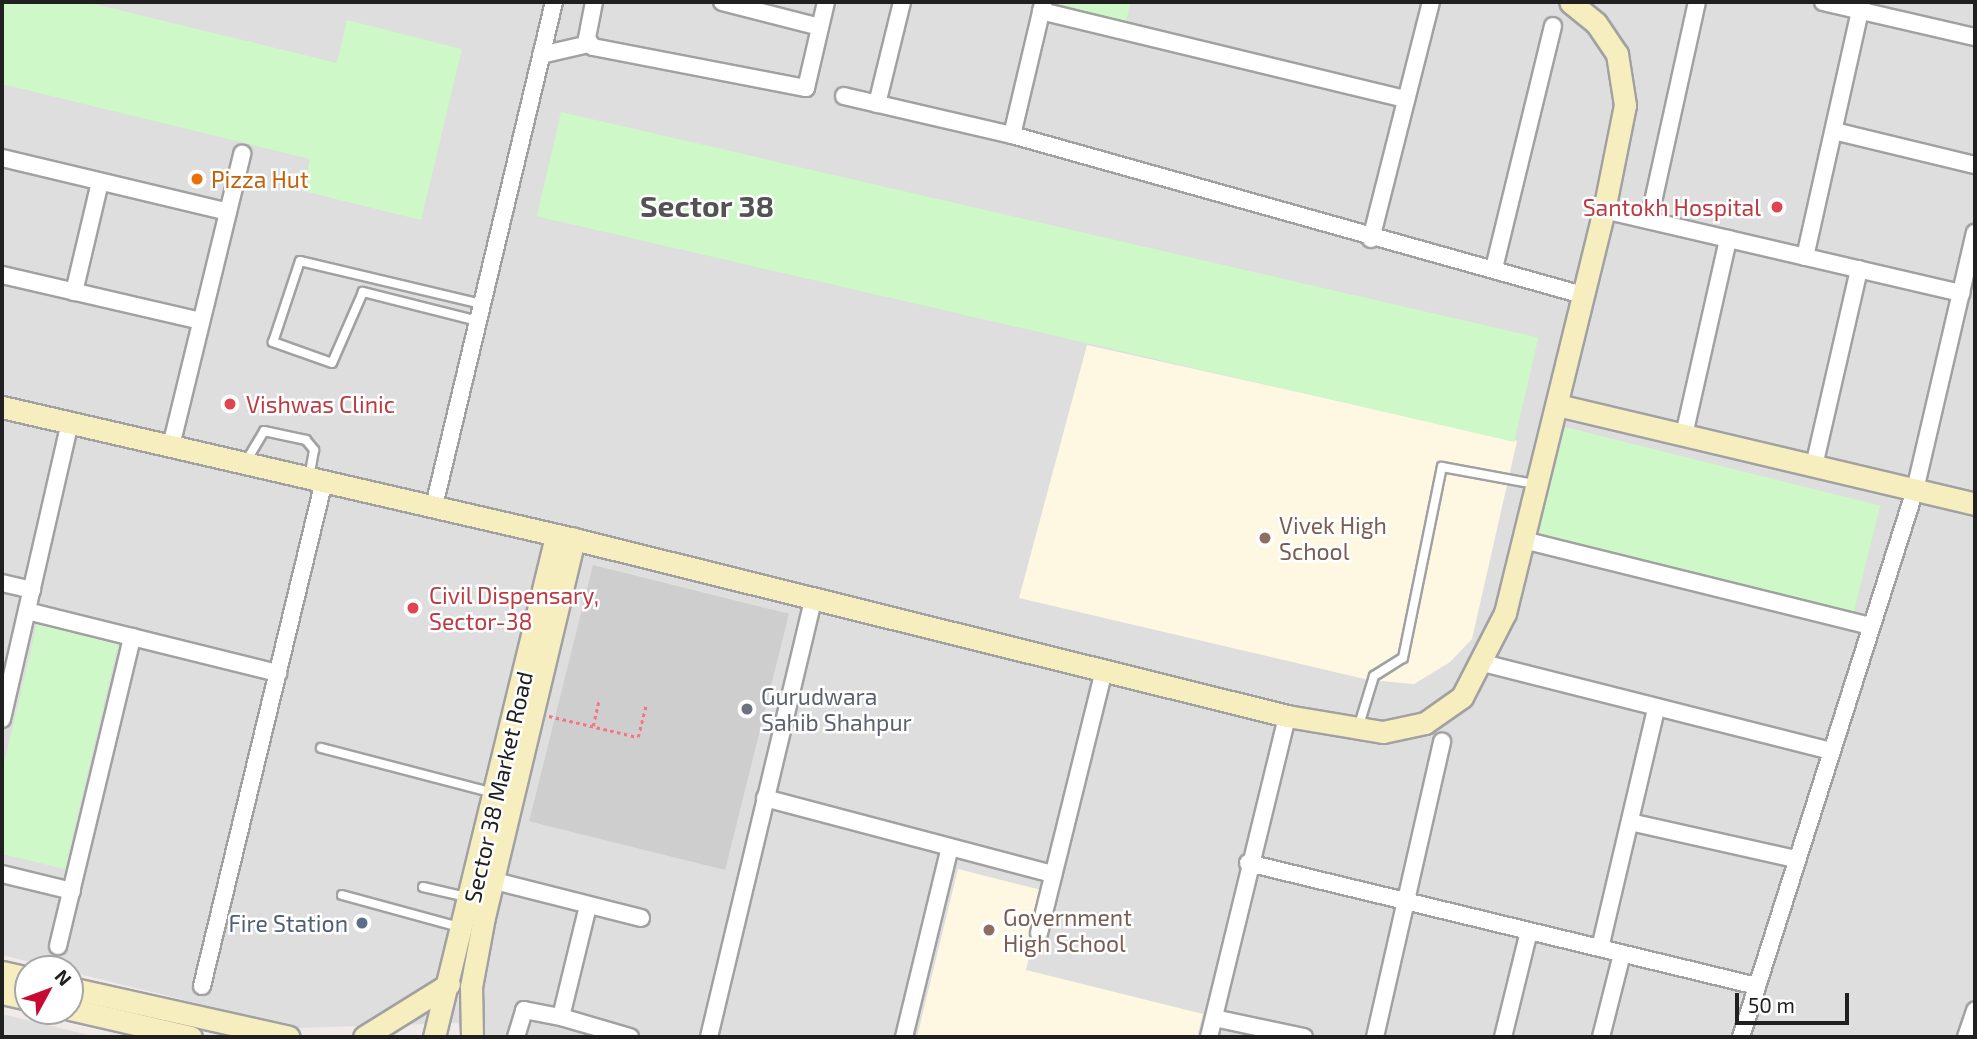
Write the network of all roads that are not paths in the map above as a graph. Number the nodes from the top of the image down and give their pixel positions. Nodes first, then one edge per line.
1 (554, 2) edge
2 (594, 2) edge
3 (722, 2) edge
4 (826, 2) edge
5 (902, 2) edge
6 (1431, 2) edge
7 (1570, 2) edge
8 (1697, 2) edge
9 (1822, 2) edge
10 (1861, 6) edge
11 (1042, 7) edge
12 (1553, 26) dead end
13 (820, 27) junction
14 (1975, 37) edge
15 (590, 44) junction
16 (541, 55) junction
17 (844, 96) dead end
18 (1405, 99) junction
19 (877, 104) junction
20 (1834, 131) junction
21 (1012, 135) junction
22 (242, 154) dead end
23 (2, 158) edge
24 (1975, 165) edge
25 (100, 181) junction
26 (1604, 210) junction
27 (228, 212) junction
28 (1649, 220) junction
29 (1975, 233) edge
30 (1371, 239) junction
31 (1728, 239) junction
32 (1805, 257) junction
33 (1494, 268) junction
34 (1859, 269) junction
35 (2, 275) edge
36 (74, 292) junction
37 (1961, 293) junction
38 (1579, 294) junction
39 (482, 304) junction
40 (201, 321) junction
41 (478, 321) junction
42 (1558, 405) junction
43 (2, 407) edge
44 (70, 423) junction
45 (1684, 435) junction
46 (172, 446) junction
47 (245, 463) junction
48 (1814, 466) junction
49 (316, 479) junction
50 (1538, 485) junction
51 (1915, 490) junction
52 (1975, 504) edge
53 (434, 506) junction
54 (565, 537) junction
55 (1524, 540) junction
56 (2, 583) edge
57 (32, 590) junction
58 (812, 603) junction
59 (27, 611) junction
60 (1870, 626) junction
61 (132, 637) junction
62 (1483, 663) junction
63 (1104, 670) junction
64 (278, 673) junction
65 (4, 699) edge
66 (1656, 710) junction
67 (1287, 716) junction
68 (2, 719) edge
69 (1358, 728) junction
70 (1442, 742) dead end
71 (321, 748) dead end
72 (1832, 751) junction
73 (497, 794) junction
74 (765, 798) junction
75 (1630, 822) junction
76 (950, 847) junction
77 (1796, 859) junction
78 (1248, 863) junction
79 (2, 874) edge
80 (1053, 874) junction
81 (485, 878) junction
82 (423, 887) dead end
83 (72, 891) junction
84 (342, 895) dead end
85 (472, 899) junction
86 (1405, 901) junction
87 (588, 906) junction
88 (641, 918) dead end
89 (465, 928) junction
90 (1529, 931) junction
91 (1040, 933) dead end
92 (58, 946) dead end
93 (1600, 948) junction
94 (1622, 954) junction
95 (449, 984) junction
96 (202, 986) dead end
97 (1757, 986) junction
98 (84, 991) edge
99 (1975, 1011) edge
100 (84, 1012) edge
101 (561, 1017) junction
102 (1214, 1018) junction
103 (191, 1037) edge
104 (289, 1037) edge
105 (364, 1037) edge
106 (434, 1037) edge
107 (472, 1037) edge
108 (516, 1037) edge
109 (628, 1037) edge
110 (709, 1037) edge
111 (904, 1037) edge
112 (1209, 1037) edge
113 (1304, 1037) edge
114 (1375, 1037) edge
115 (1503, 1037) edge
116 (1601, 1037) edge
117 (1741, 1037) edge
118 (1966, 1037) edge

1 - 16 street
2 - 15 street
3 - 13 street
4 - 13 street
5 - 19 street
6 - 18 street
7 - 26 street
8 - 28 street
9 - 10 street
10 - 14 street
10 - 20 street
11 - 18 street
11 - 21 street
12 - 33 street
13 - 15 street
15 - 16 street
16 - 39 street
17 - 19 street
18 - 30 street
19 - 21 street
20 - 24 street
20 - 32 street
21 - 30 street
22 - 27 street
23 - 25 street
25 - 27 street
25 - 36 street
26 - 28 street
26 - 38 street
27 - 40 street
28 - 31 street
29 - 37 street
30 - 33 street
31 - 32 street
31 - 45 street
32 - 34 street
33 - 38 street
34 - 37 street
34 - 48 street
35 - 36 street
36 - 40 street
37 - 51 street
38 - 42 street
39 - 41 street
39 - 41 lane
40 - 46 street
41 - 53 street
42 - 45 street
42 - 50 street
43 - 44 street
44 - 46 street
44 - 57 street
45 - 48 street
46 - 47 street
47 - 49 street
47 - 49 lane
48 - 51 street
49 - 53 street
49 - 64 street
50 - 55 street
50 - 69 lane
51 - 52 street
51 - 60 street
53 - 54 street
54 - 58 street
54 - 73 street, Sector 38 Market Road
54 - 81 street, Sector 38 Market Road
55 - 60 street
55 - 62 street
56 - 57 street
57 - 59 street
58 - 63 street
58 - 74 street
59 - 61 street
59 - 65 street
60 - 72 street
61 - 64 street
61 - 83 street
62 - 66 street
62 - 69 street
63 - 67 street
63 - 80 street
64 - 96 street
65 - 68 street
66 - 72 street
66 - 75 street
67 - 69 street
67 - 78 street
70 - 86 street
71 - 73 lane
72 - 77 street
73 - 81 street, Sector 38 Market Road
74 - 76 street
74 - 110 street
75 - 77 street
75 - 93 street
76 - 80 street
76 - 111 street
77 - 97 street
78 - 86 street
78 - 102 street
79 - 83 street
80 - 91 street
81 - 85 street, Sector 38 Market Road
81 - 87 street
81 - 107 street, Sector 38 Market Road
82 - 85 lane
83 - 92 street
84 - 89 lane
85 - 89 street, Sector 38 Market Road
86 - 90 street
86 - 114 street
87 - 88 street
87 - 101 street
89 - 95 street, Sector 38 Market Road
90 - 93 street
90 - 115 street
93 - 94 street
94 - 97 street
94 - 116 street
95 - 105 street
95 - 106 street, Sector 38 Market Road
97 - 117 street
98 - 104 street
99 - 118 street
100 - 103 street
101 - 108 street
101 - 109 street
102 - 112 street
102 - 113 street

